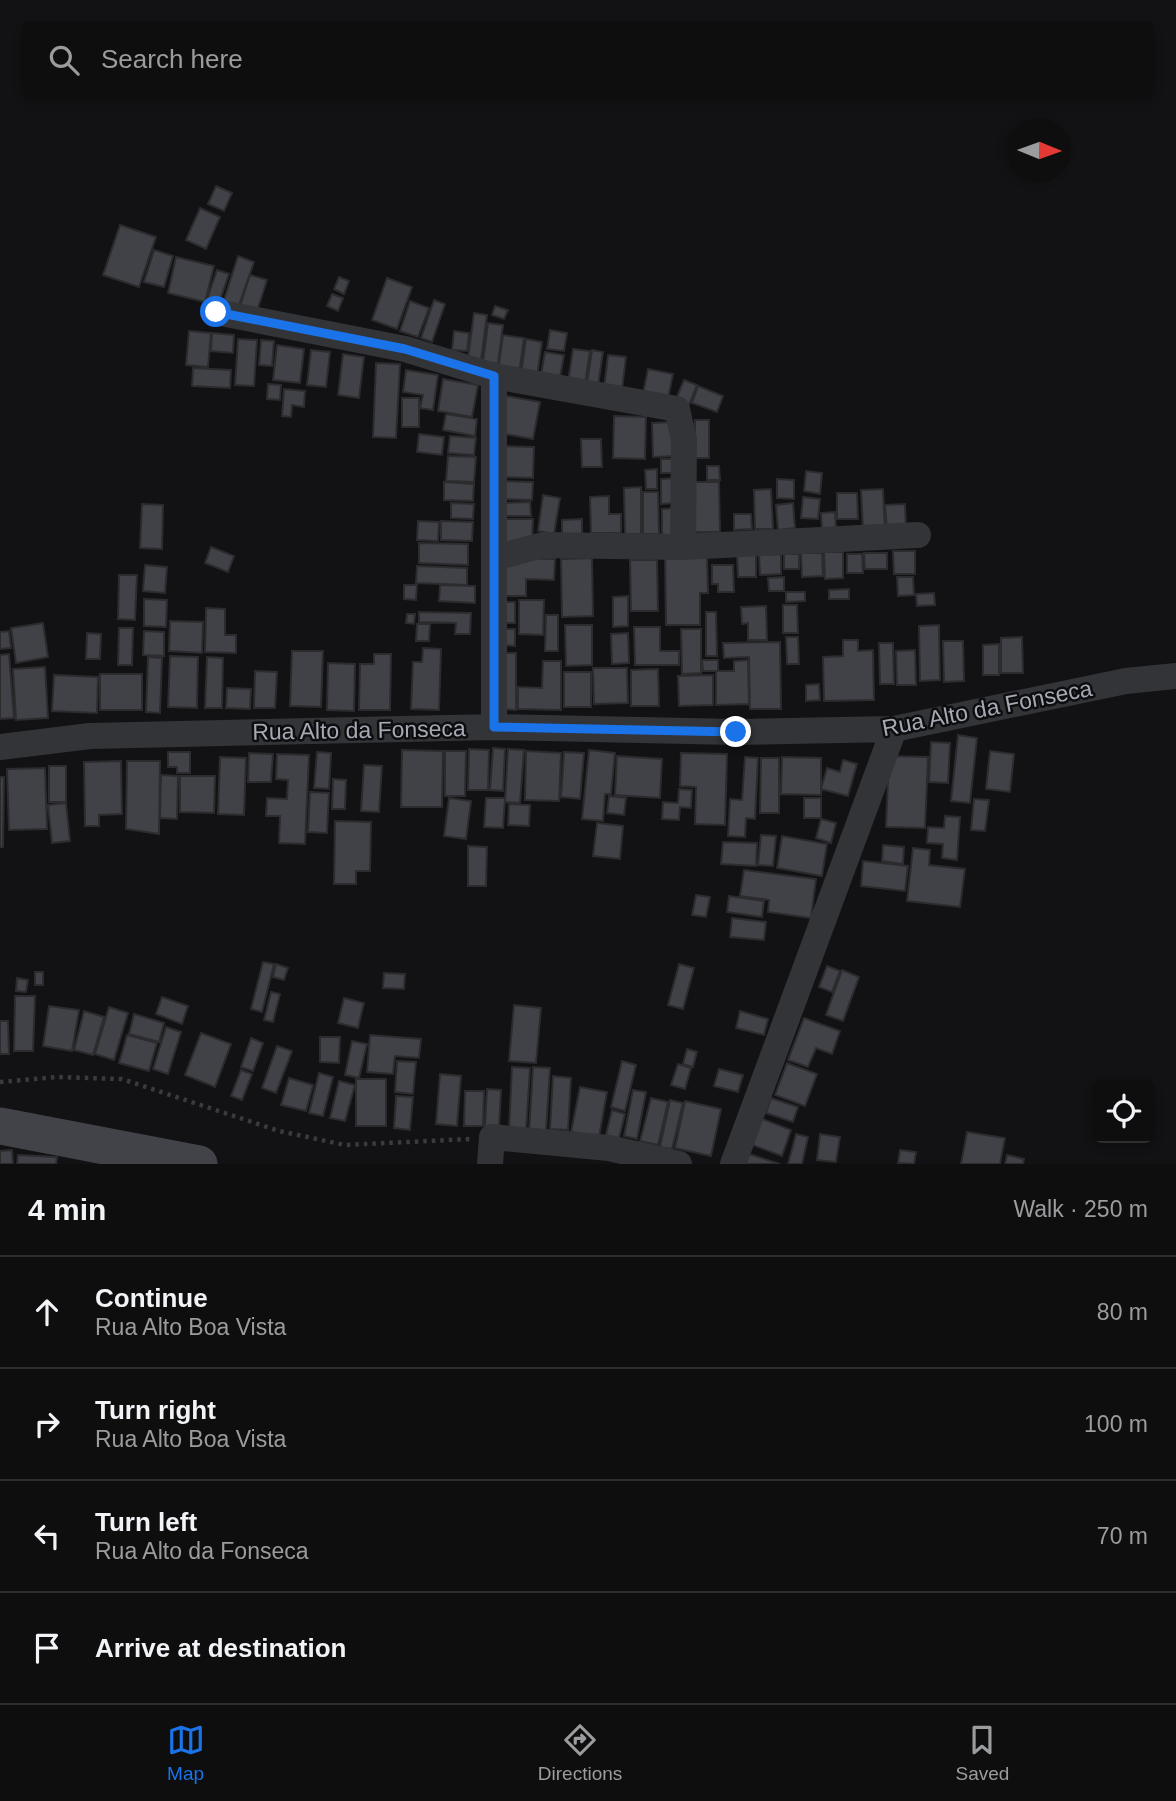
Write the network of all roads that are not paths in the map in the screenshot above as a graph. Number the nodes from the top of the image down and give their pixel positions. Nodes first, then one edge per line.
1 (216, 312) dead end
2 (494, 376) junction
3 (918, 535) dead end
4 (683, 548) junction
5 (494, 558) junction
6 (1176, 676) edge
7 (494, 727) junction
8 (894, 729) junction
9 (0, 747) edge
10 (0, 1126) edge
11 (200, 1164) edge
12 (490, 1164) edge
13 (679, 1164) edge
14 (733, 1164) edge

1 - 2 street
2 - 4 street
2 - 5 street
3 - 4 street
4 - 5 street
5 - 7 street
6 - 8 street, Rua Alto da Fonseca
7 - 8 street, Rua Alto da Fonseca
7 - 9 street, Rua Alto da Fonseca
8 - 14 street
10 - 11 street
12 - 13 street

